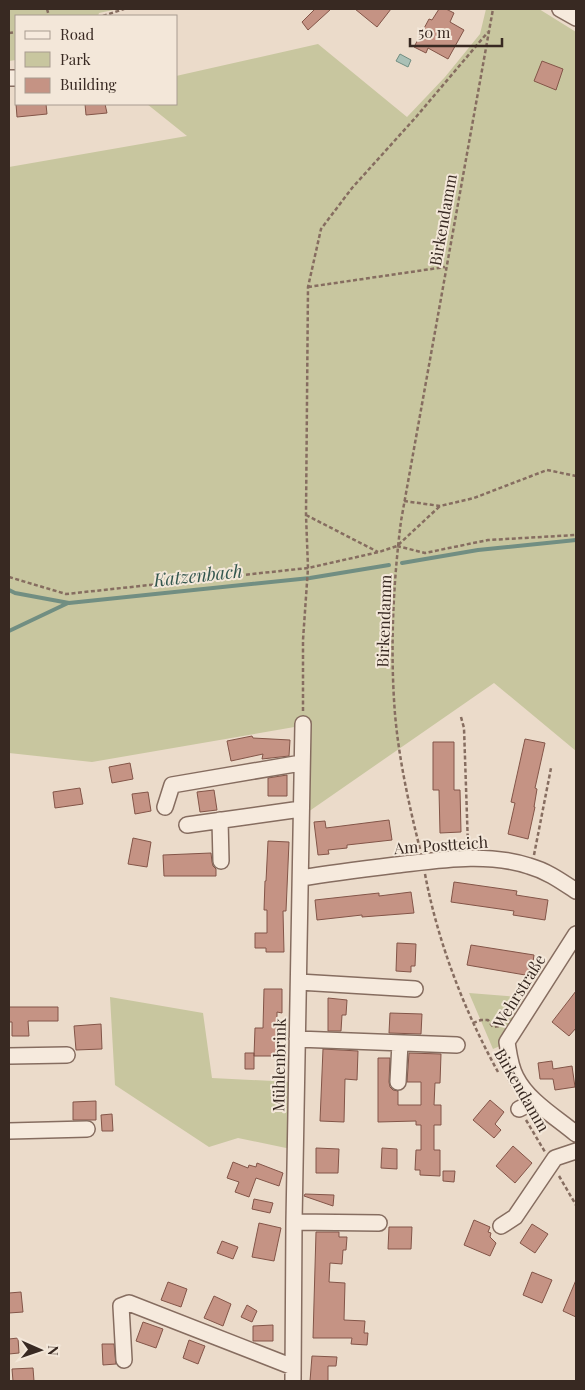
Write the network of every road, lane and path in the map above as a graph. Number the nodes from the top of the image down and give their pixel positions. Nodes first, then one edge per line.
1 (124, 9) edge
2 (493, 9) edge
3 (560, 9) edge
4 (106, 15) edge
5 (576, 18) edge
6 (489, 31) junction
7 (446, 267) junction
8 (308, 287) junction
9 (576, 476) edge
10 (404, 501) junction
11 (440, 506) junction
12 (306, 515) junction
13 (576, 535) edge
14 (397, 546) junction
15 (379, 552) junction
16 (308, 568) junction
17 (9, 577) edge
18 (461, 717) dead end
19 (303, 724) joint
20 (301, 763) junction
21 (551, 768) dead end
22 (165, 807) dead end
23 (301, 808) junction
24 (220, 820) junction
25 (186, 825) dead end
26 (468, 857) junction
27 (221, 861) dead end
28 (423, 862) junction
29 (532, 866) junction
30 (300, 878) junction
31 (576, 892) edge
32 (576, 934) edge
33 (298, 982) junction
34 (415, 988) dead end
35 (473, 1023) junction
36 (507, 1026) dead end
37 (297, 1039) junction
38 (400, 1043) junction
39 (457, 1045) dead end
40 (9, 1056) edge
41 (67, 1056) dead end
42 (500, 1074) dead end
43 (398, 1082) dead end
44 (535, 1101) junction
45 (519, 1109) joint
46 (87, 1129) dead end
47 (9, 1131) edge
48 (576, 1134) edge
49 (576, 1151) edge
50 (551, 1162) junction
51 (576, 1205) edge
52 (294, 1222) junction
53 (379, 1223) dead end
54 (501, 1226) dead end
55 (124, 1360) dead end
56 (293, 1374) edge

1 - 4 path
2 - 6 path, Birkendamm
3 - 5 street
6 - 7 path, Birkendamm
6 - 8 path
7 - 8 path
7 - 10 path, Birkendamm
8 - 12 path
9 - 11 path
10 - 11 path
10 - 14 path, Birkendamm
11 - 14 path
12 - 15 path
12 - 16 path
13 - 14 path
14 - 15 path
14 - 28 path, Birkendamm
15 - 16 path
16 - 17 path
16 - 19 path
18 - 26 path
19 - 20 street, Mühlenbrink
20 - 22 street
20 - 23 street, Mühlenbrink
21 - 29 path
23 - 24 street
23 - 30 street, Mühlenbrink
24 - 25 street
24 - 27 street
26 - 28 street, Am Postteich
26 - 29 street, Am Postteich
28 - 30 street, Am Postteich
28 - 35 path, Birkendamm
29 - 31 street, Am Postteich
30 - 33 street, Mühlenbrink
32 - 44 street, Wehrstraße
33 - 34 street
33 - 37 street, Mühlenbrink
35 - 36 path
35 - 42 path, Birkendamm
37 - 38 street
37 - 52 street, Mühlenbrink
38 - 39 street
38 - 43 street
40 - 41 street
44 - 45 street
44 - 48 street, Wehrstraße
45 - 50 path, Birkendamm
46 - 47 street
49 - 50 street
50 - 51 path, Birkendamm
50 - 54 street
52 - 53 street
52 - 56 street, Mühlenbrink
55 - 56 street, Mühlenbrink

